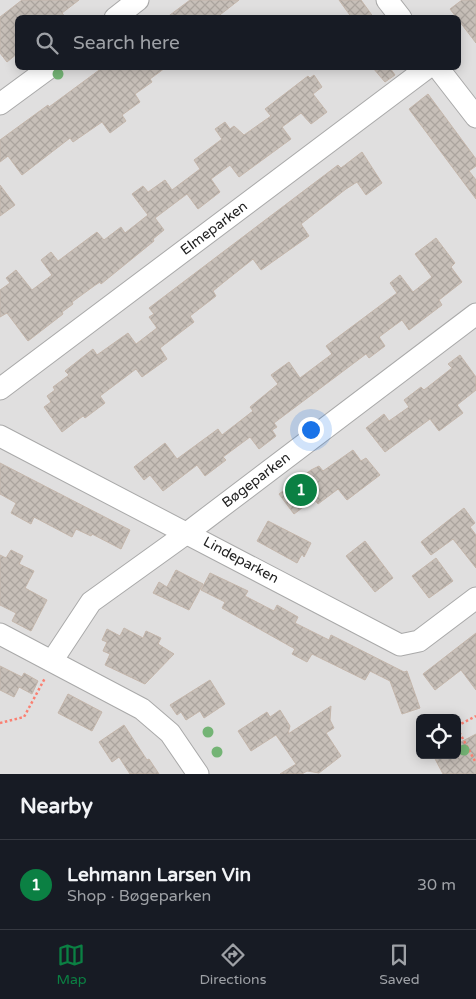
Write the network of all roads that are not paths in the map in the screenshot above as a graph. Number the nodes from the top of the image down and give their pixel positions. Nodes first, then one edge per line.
1 (388, 0) edge
2 (133, 2) edge
3 (118, 15) edge
4 (399, 15) edge
5 (46, 70) edge
6 (424, 70) edge
7 (440, 70) edge
8 (0, 104) edge
9 (476, 117) edge
10 (476, 314) edge
11 (0, 389) edge
12 (0, 436) edge
13 (187, 532) junction
14 (476, 598) edge
15 (0, 634) edge
16 (52, 661) junction
17 (198, 774) edge

1 - 4 street
2 - 3 street
5 - 8 street
6 - 11 street, Elmeparken
7 - 9 street
10 - 13 street, Bøgeparken
12 - 13 street, Lindeparken
13 - 14 street, Lindeparken
13 - 16 street, Bøgeparken
15 - 16 street
16 - 17 street

